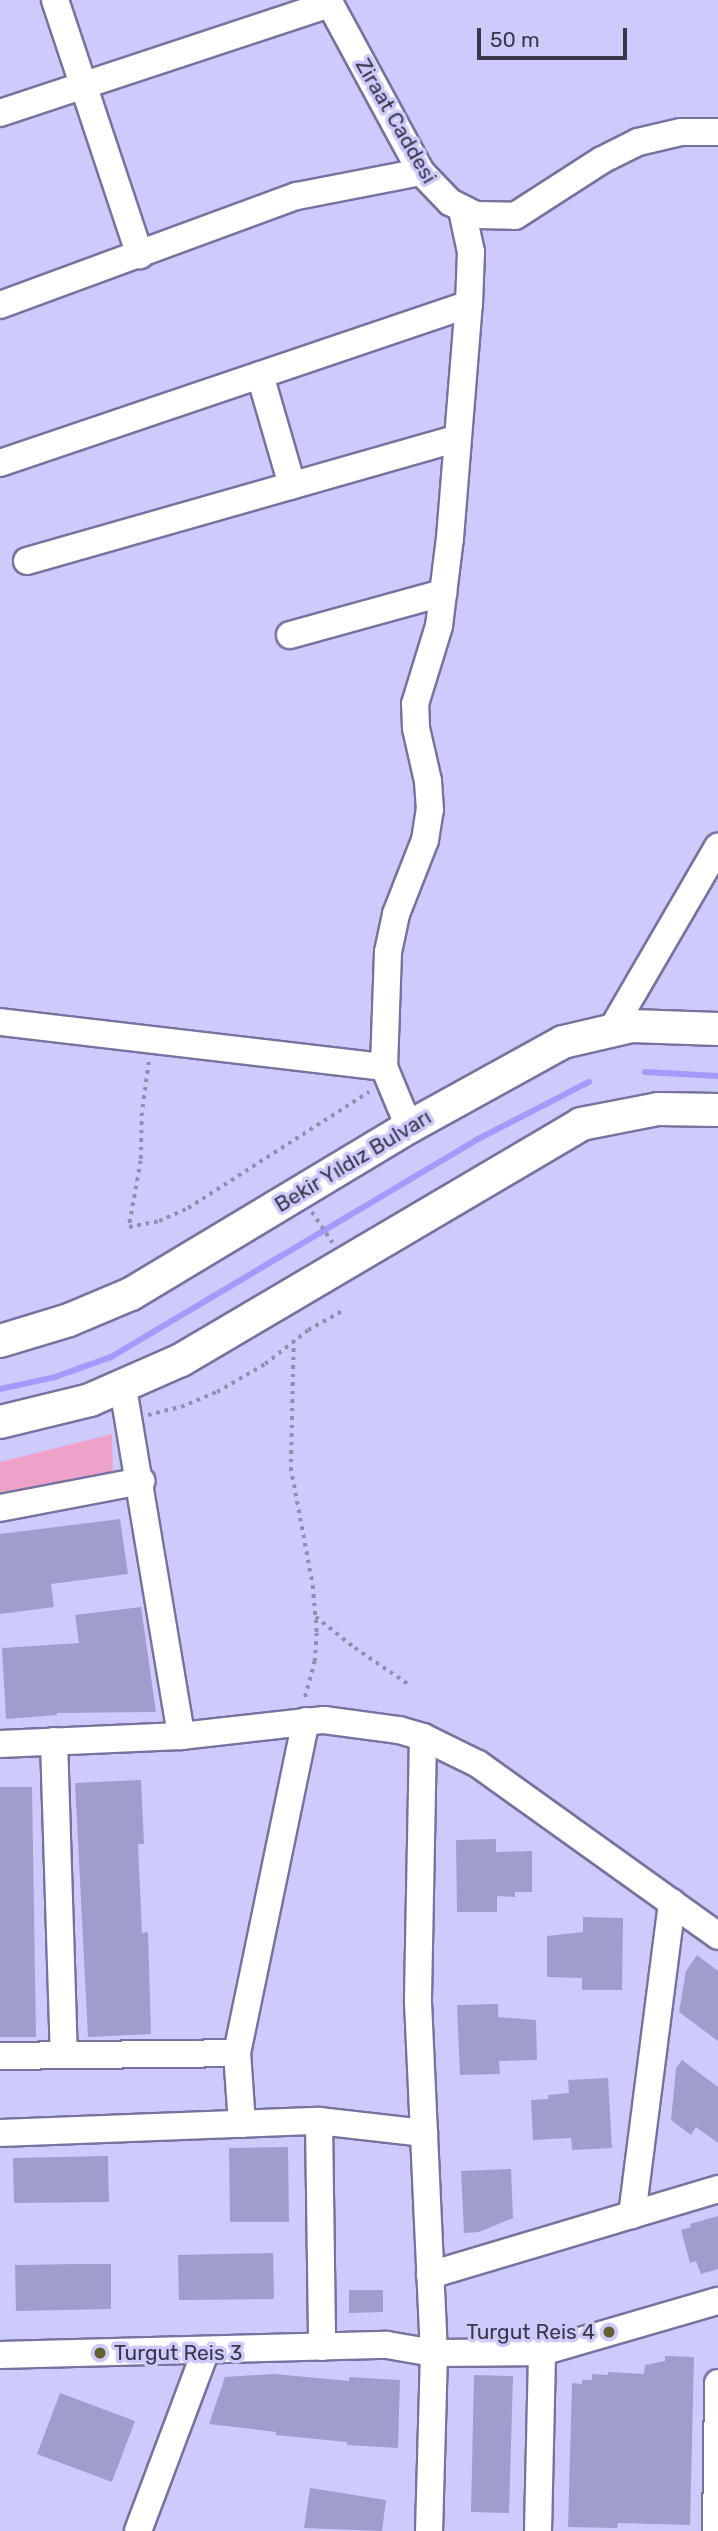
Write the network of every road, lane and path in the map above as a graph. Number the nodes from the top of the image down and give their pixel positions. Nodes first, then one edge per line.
1 (55, 0) edge
2 (329, 2) edge
3 (83, 86) junction
4 (0, 113) edge
5 (718, 132) edge
6 (421, 172) junction
7 (463, 210) junction
8 (140, 256) junction
9 (469, 304) junction
10 (0, 305) edge
11 (260, 375) junction
12 (456, 439) junction
13 (0, 463) edge
14 (292, 485) junction
15 (27, 561) dead end
16 (443, 593) junction
17 (290, 635) dead end
18 (718, 847) edge
19 (0, 1022) edge
20 (612, 1029) junction
21 (718, 1029) edge
22 (152, 1039) junction
23 (386, 1073) junction
24 (718, 1110) edge
25 (409, 1127) junction
26 (319, 1222) dead end
27 (330, 1238) dead end
28 (341, 1312) dead end
29 (294, 1340) junction
30 (0, 1341) edge
31 (126, 1403) junction
32 (0, 1422) edge
33 (141, 1481) junction
34 (0, 1508) edge
35 (316, 1617) junction
36 (411, 1686) dead end
37 (300, 1722) junction
38 (181, 1736) junction
39 (423, 1737) junction
40 (54, 1741) junction
41 (0, 1744) edge
42 (672, 1903) junction
43 (718, 1936) edge
44 (237, 2053) junction
45 (64, 2055) junction
46 (0, 2056) edge
47 (319, 2121) junction
48 (242, 2124) junction
49 (0, 2133) edge
50 (424, 2133) junction
51 (718, 2189) edge
52 (632, 2215) junction
53 (430, 2275) junction
54 (718, 2301) edge
55 (322, 2347) junction
56 (206, 2350) junction
57 (542, 2352) junction
58 (434, 2353) junction
59 (0, 2355) edge
60 (718, 2383) edge
61 (138, 2531) edge
62 (429, 2531) edge
63 (538, 2531) edge
64 (716, 2531) edge

1 - 3 street
2 - 3 street
2 - 6 street, Ziraat Caddesi
3 - 4 street
3 - 8 street
5 - 7 street, Ziraat Caddesi
6 - 7 street, Ziraat Caddesi
6 - 8 street
7 - 9 street
8 - 10 street
9 - 11 street
9 - 12 street
11 - 13 street
11 - 14 street
12 - 14 street
12 - 16 street
14 - 15 street
16 - 17 street
16 - 23 street
18 - 20 street
19 - 22 street
20 - 21 main road, Bekir Yıldız Bulvarı
20 - 25 main road, Bekir Yıldız Bulvarı
22 - 23 street
22 - 23 path
23 - 25 street
24 - 31 main road
25 - 30 main road, Bekir Yıldız Bulvarı
26 - 27 path
28 - 29 path
29 - 31 path
29 - 35 path
31 - 32 main road
31 - 33 street
33 - 34 street
33 - 38 street
35 - 36 path
35 - 37 path
37 - 38 street
37 - 39 street
37 - 44 street
38 - 40 street
39 - 42 street
39 - 50 street
40 - 41 street
40 - 45 street
42 - 43 street
42 - 52 street
44 - 45 street
44 - 48 street
45 - 46 street
47 - 48 street
47 - 50 street
47 - 55 street
48 - 49 street
50 - 53 street
51 - 52 street
52 - 53 street
53 - 58 street
54 - 57 street
55 - 56 street
55 - 58 street
56 - 59 street
56 - 61 street
57 - 58 street
57 - 63 street
58 - 62 street
60 - 64 street

